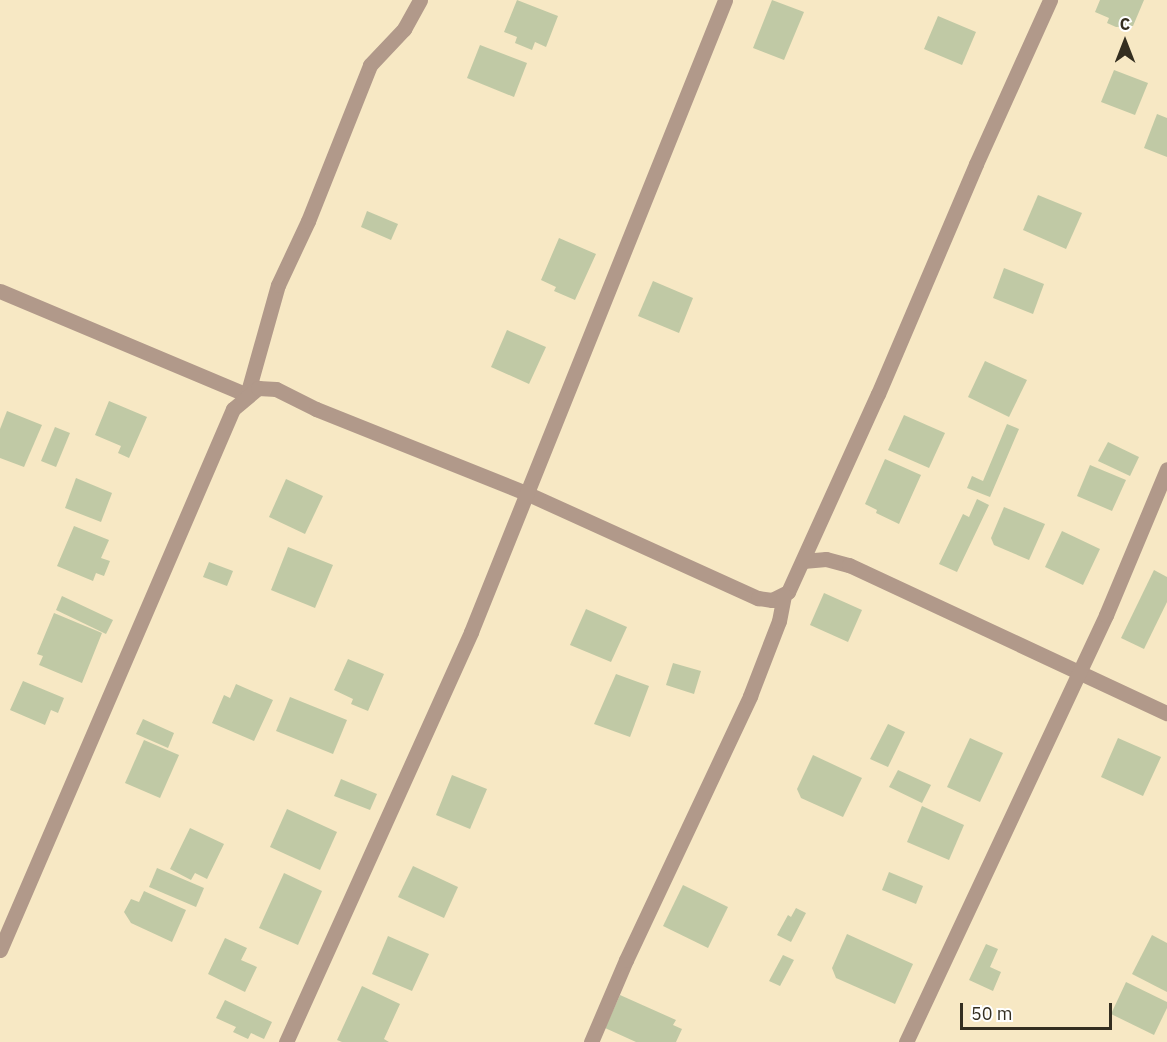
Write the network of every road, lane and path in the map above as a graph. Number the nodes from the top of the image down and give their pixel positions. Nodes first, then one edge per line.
1 (420, 0) edge
2 (724, 0) edge
3 (1050, 0) edge
4 (0, 291) edge
5 (247, 395) junction
6 (1167, 469) edge
7 (526, 493) junction
8 (803, 561) junction
9 (784, 595) junction
10 (1079, 673) junction
11 (1167, 713) edge
12 (0, 950) edge
13 (286, 1042) edge
14 (591, 1042) edge
15 (906, 1042) edge

1 - 5 street
2 - 7 street
3 - 8 street
4 - 5 street
5 - 7 street
5 - 12 street
6 - 10 street
7 - 9 street
7 - 13 street
8 - 9 street
8 - 10 street
9 - 14 street
10 - 11 street
10 - 15 street

